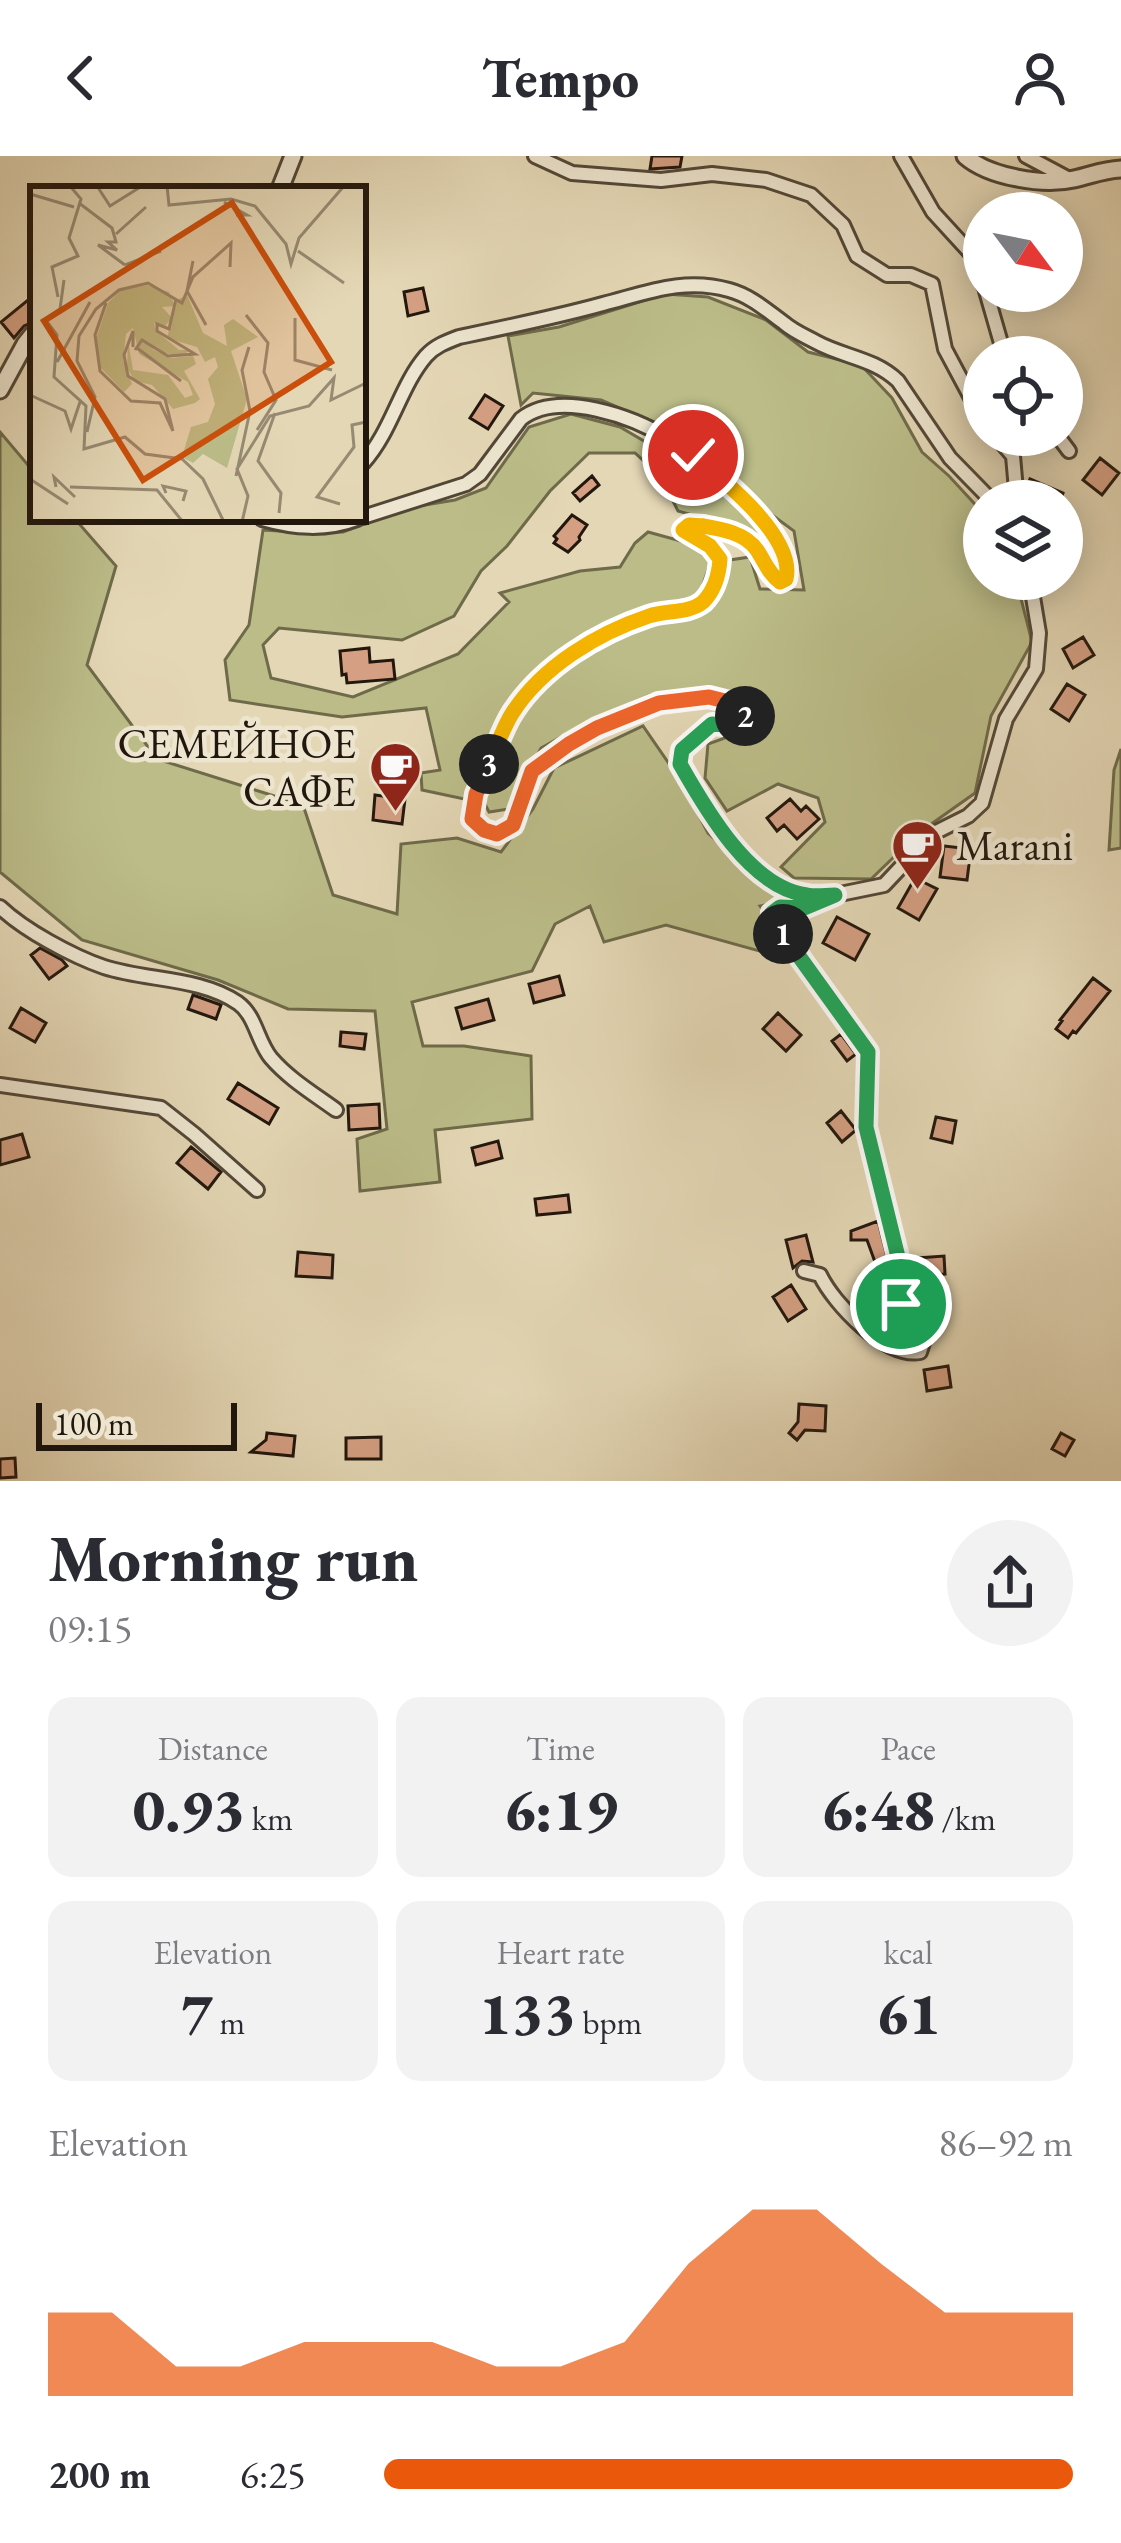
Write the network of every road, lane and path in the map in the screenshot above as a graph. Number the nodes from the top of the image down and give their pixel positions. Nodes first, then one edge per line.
1 (293, 156) edge
2 (536, 156) edge
3 (901, 156) edge
4 (965, 156) edge
5 (1025, 156) edge
6 (1121, 169) edge
7 (1072, 180) junction
8 (281, 186) edge
9 (963, 245) edge
10 (30, 338) edge
11 (963, 383) edge
12 (0, 390) edge
13 (366, 458) edge
14 (971, 480) edge
15 (366, 516) edge
16 (279, 522) edge
17 (349, 522) edge
18 (1034, 600) edge
19 (835, 895) junction
20 (0, 907) edge
21 (0, 1085) edge
22 (336, 1110) dead end
23 (257, 1190) dead end
24 (804, 1271) dead end

1 - 8 street
2 - 11 street
3 - 9 street
4 - 7 street
5 - 7 street
6 - 7 street
10 - 12 street
13 - 14 street
15 - 19 street
16 - 17 street
18 - 19 street
19 - 24 street
20 - 22 street
21 - 23 street

